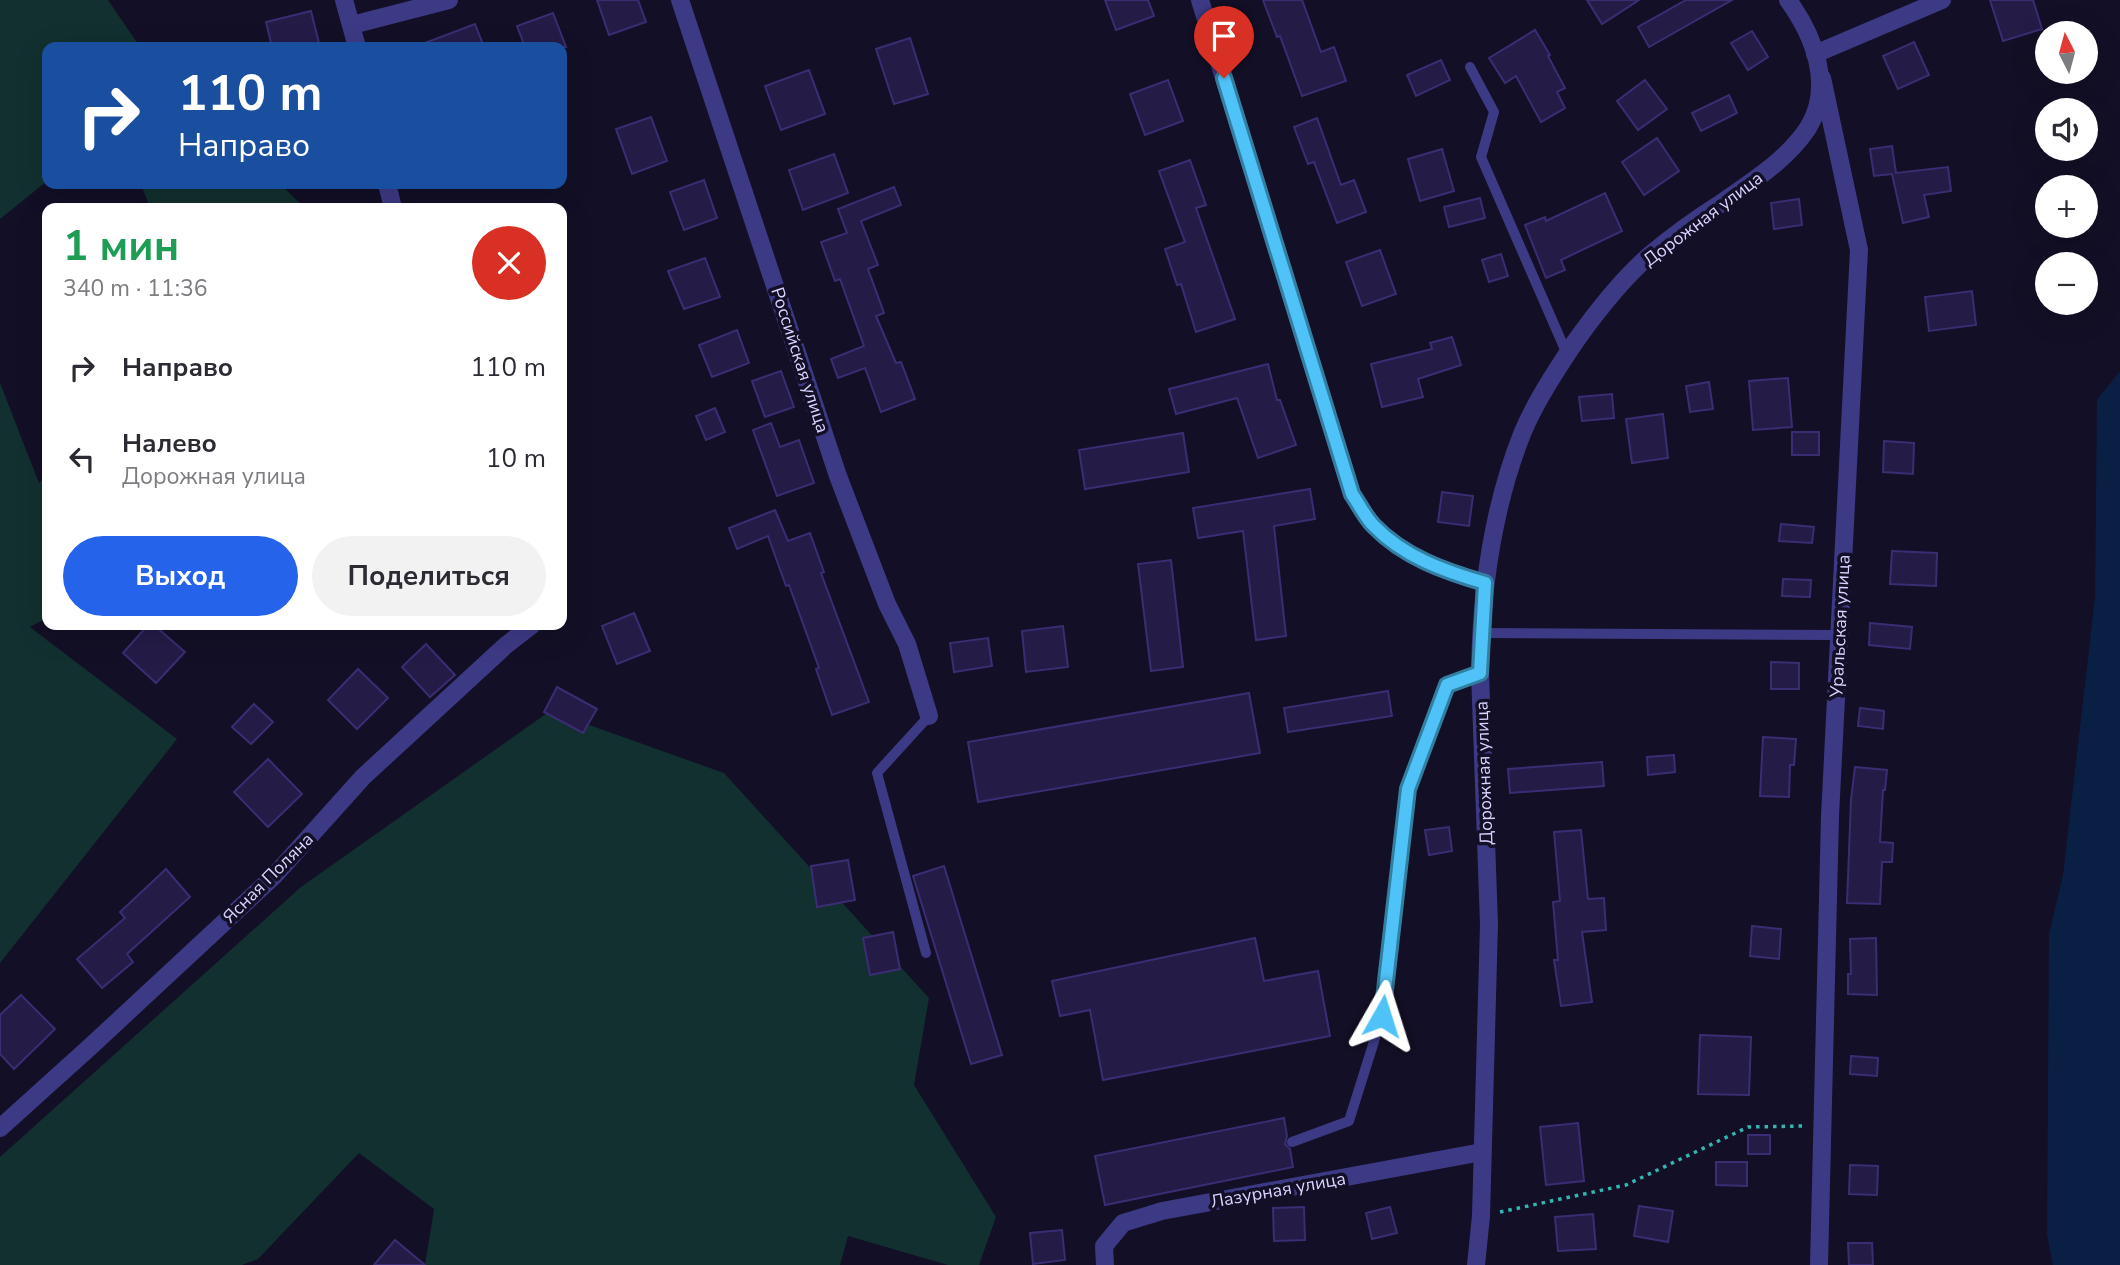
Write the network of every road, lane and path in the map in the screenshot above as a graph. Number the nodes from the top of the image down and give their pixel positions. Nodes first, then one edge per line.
1 (344, 0) edge
2 (449, 0) edge
3 (680, 0) edge
4 (1200, 0) edge
5 (1788, 0) edge
6 (1942, 0) edge
7 (352, 25) junction
8 (356, 42) edge
9 (1818, 62) junction
10 (1471, 67) dead end
11 (1567, 355) junction
12 (1485, 583) junction
13 (526, 630) edge
14 (1481, 633) junction
15 (1839, 635) junction
16 (1480, 673) junction
17 (929, 716) joint
18 (926, 953) dead end
19 (1822, 1126) junction
20 (0, 1128) edge
21 (1292, 1142) dead end
22 (1482, 1152) junction
23 (1481, 1216) junction
24 (1105, 1265) edge
25 (1476, 1265) edge
26 (1819, 1265) edge

1 - 7 street
2 - 7 street
3 - 17 street, Российская улица
4 - 12 street
5 - 9 street, Уральская улица
6 - 9 street
7 - 8 street
9 - 11 street, Дорожная улица
9 - 15 street, Уральская улица
10 - 11 lane
11 - 12 street, Дорожная улица
12 - 14 street, Дорожная улица
13 - 20 street, Ясная Поляна
14 - 15 lane
14 - 16 street, Дорожная улица
15 - 19 street, Уральская улица
16 - 21 lane
16 - 22 street, Дорожная улица
17 - 18 lane
19 - 23 path
19 - 26 street, Уральская улица
22 - 23 street, Дорожная улица
22 - 24 street, Лазурная улица
23 - 25 street, Дорожная улица

